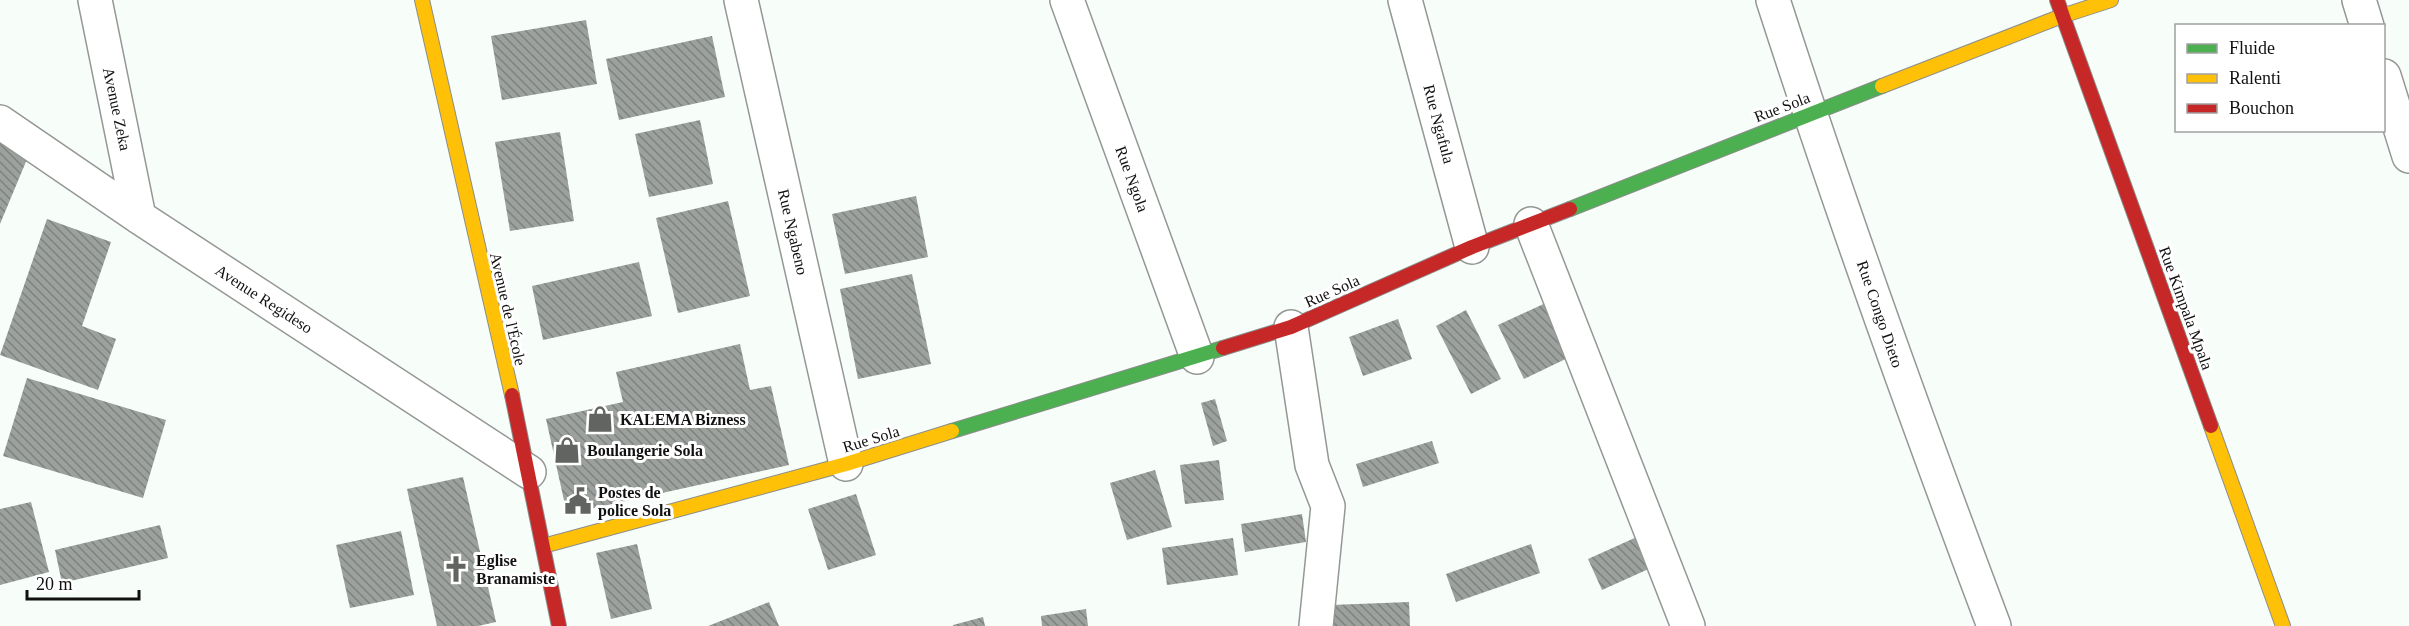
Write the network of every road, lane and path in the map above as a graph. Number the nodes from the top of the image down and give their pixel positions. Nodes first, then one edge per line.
1 (94, 0) edge
2 (422, 0) edge
3 (741, 0) edge
4 (1067, 0) edge
5 (1405, 0) edge
6 (1773, 0) edge
7 (2057, 0) edge
8 (2111, 0) edge
9 (2359, 0) edge
10 (2062, 16) junction
11 (2366, 24) edge
12 (2385, 79) edge
13 (1810, 114) junction
14 (0, 122) edge
15 (2409, 156) edge
16 (139, 217) junction
17 (1531, 224) junction
18 (1472, 247) junction
19 (1291, 327) junction
20 (1197, 357) junction
21 (846, 464) junction
22 (529, 472) junction
23 (543, 546) junction
24 (557, 626) edge
25 (1316, 626) edge
26 (1688, 626) edge
27 (1994, 626) edge
28 (2283, 626) edge

1 - 16 street, Avenue Zeka
2 - 22 street, Avenue de l'École
3 - 21 street, Rue Ngabeno
4 - 20 street, Rue Ngola
5 - 18 street, Rue Ngafula
6 - 13 street, Rue Congo Dieto
7 - 10 street, Rue Kimpala Mpala
8 - 10 street, Rue Sola
9 - 11 street
10 - 13 street, Rue Sola
10 - 28 street, Rue Kimpala Mpala
12 - 15 street
13 - 17 street, Rue Sola
13 - 27 street, Rue Congo Dieto
14 - 16 street, Avenue Regideso
16 - 22 street, Avenue Regideso
17 - 18 street, Rue Sola
17 - 26 street
18 - 19 street, Rue Sola
19 - 20 street, Rue Sola
19 - 25 street
20 - 21 street, Rue Sola
21 - 23 street, Rue Sola
22 - 23 street, Avenue de l'École
23 - 24 street, Avenue de l'École

